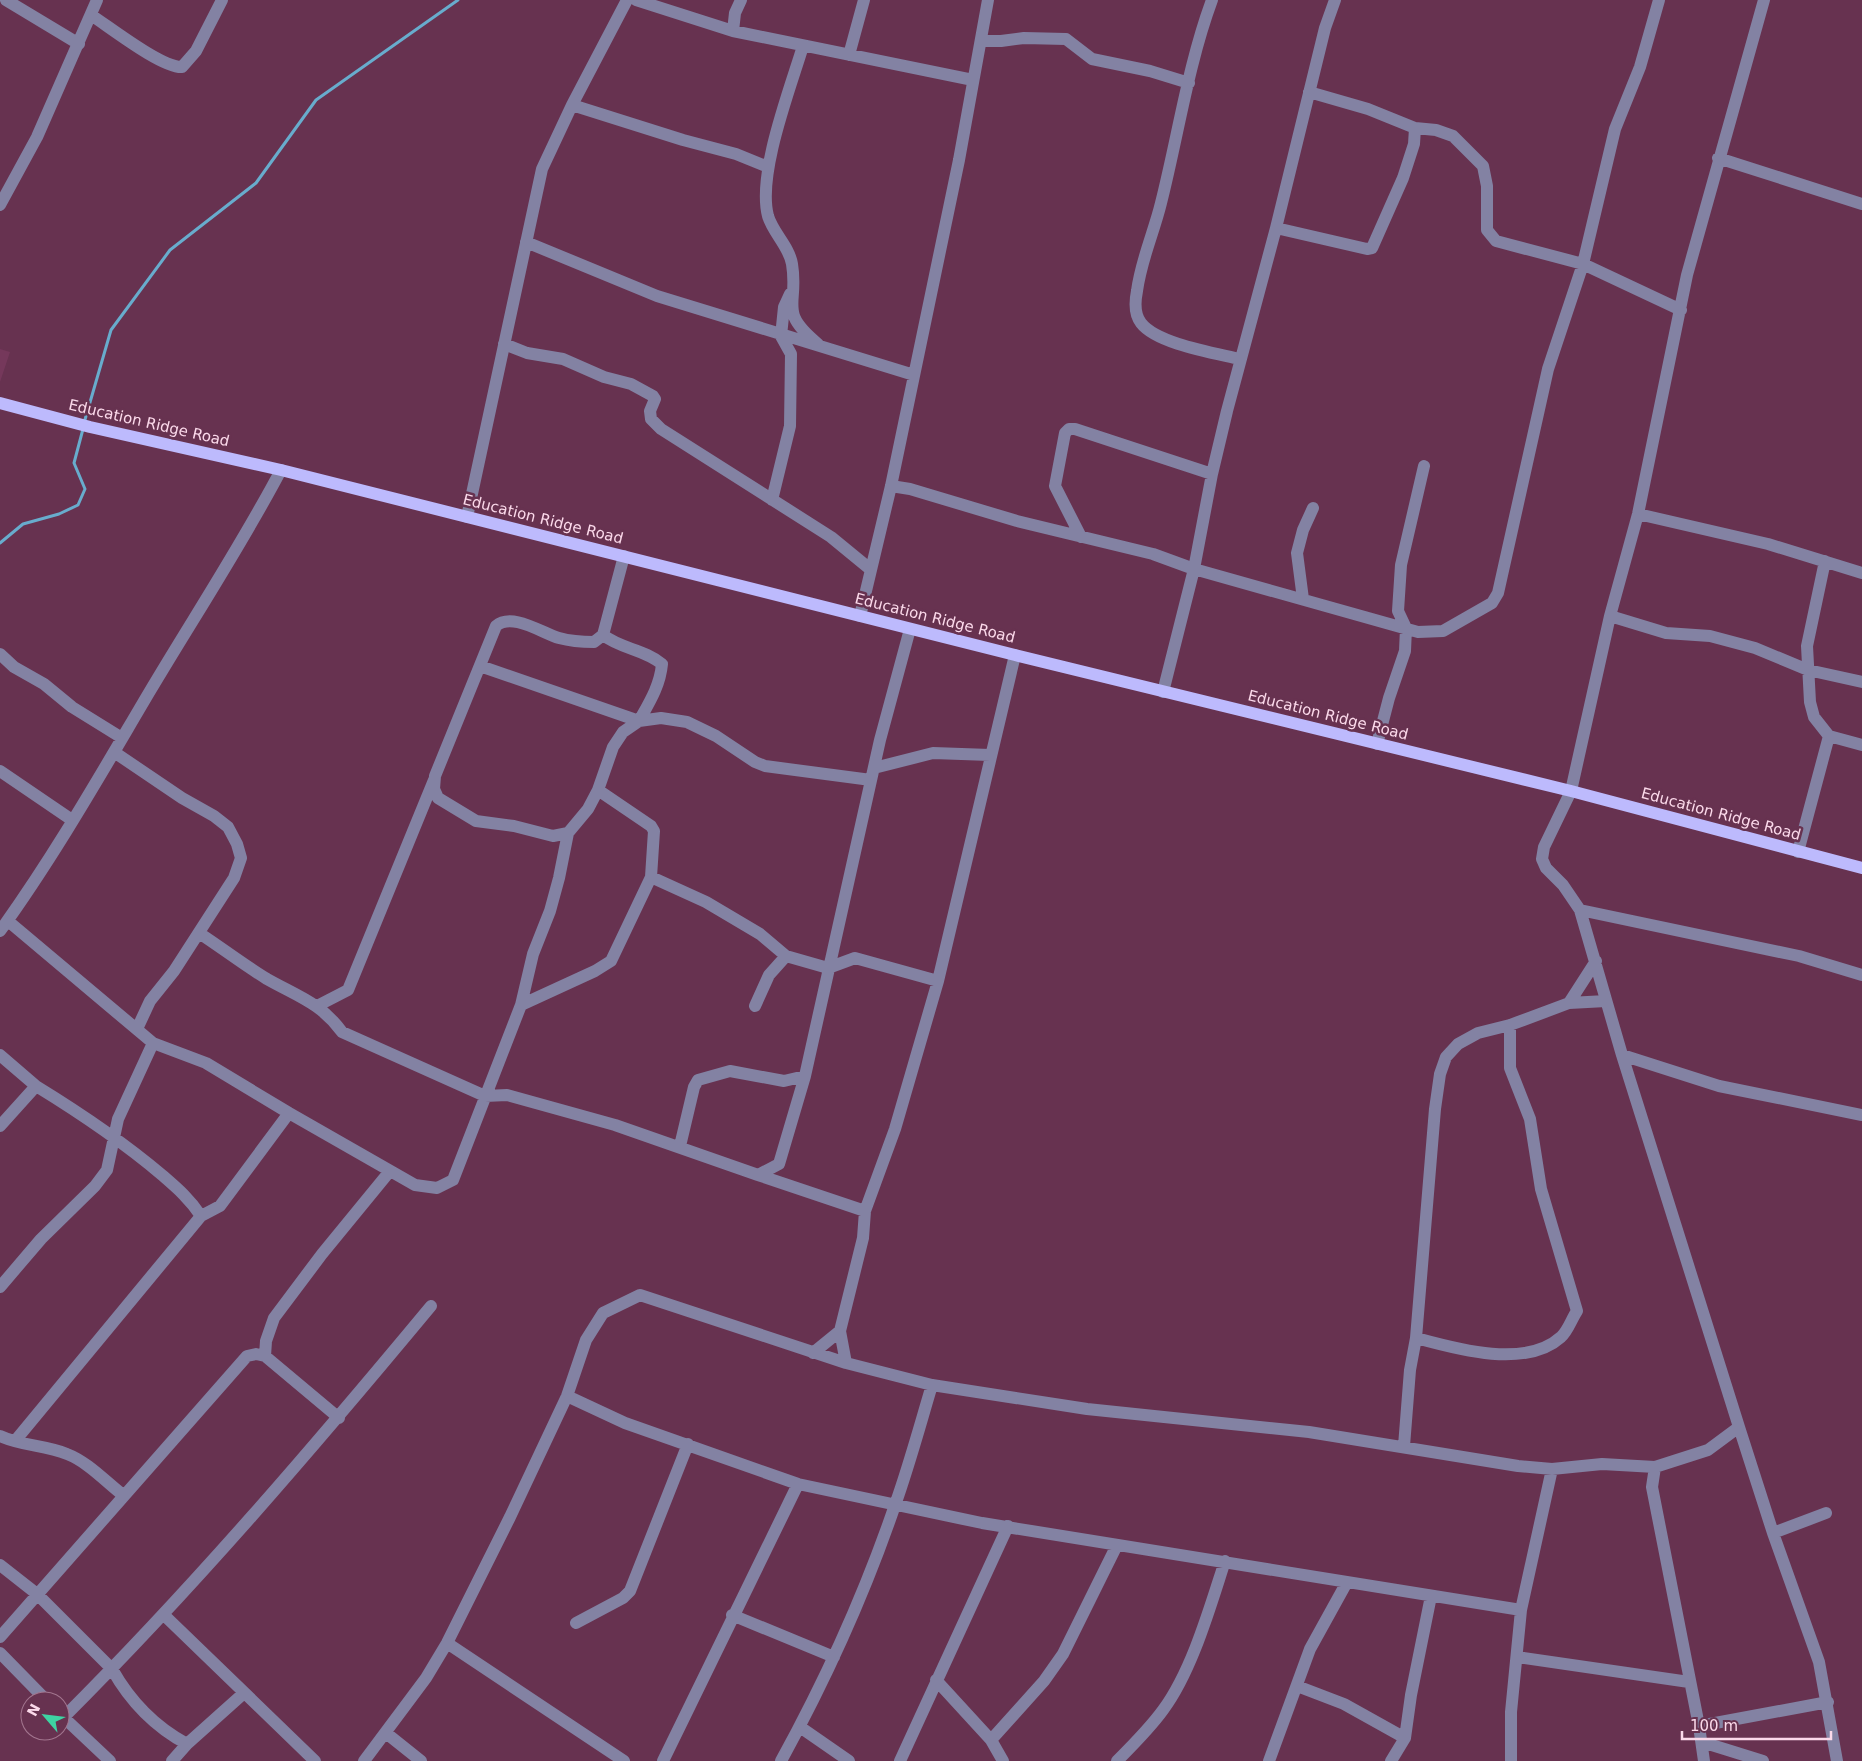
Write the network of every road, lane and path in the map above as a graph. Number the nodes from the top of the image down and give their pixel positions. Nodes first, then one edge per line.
1 (6, 0) edge
2 (97, 0) edge
3 (222, 0) edge
4 (627, 0) edge
5 (636, 0) edge
6 (741, 0) edge
7 (864, 0) edge
8 (988, 0) edge
9 (1212, 0) edge
10 (1335, 0) edge
11 (1658, 0) edge
12 (1764, 0) edge
13 (659, 3) edge
14 (92, 15) junction
15 (733, 31) junction
16 (980, 41) junction
17 (79, 44) junction
18 (803, 46) junction
19 (850, 55) junction
20 (973, 80) junction
21 (1189, 83) junction
22 (1308, 92) junction
23 (572, 105) junction
24 (1415, 128) junction
25 (1718, 158) junction
26 (768, 167) junction
27 (1862, 204) edge
28 (0, 205) edge
29 (1276, 228) junction
30 (526, 242) junction
31 (1583, 264) junction
32 (792, 291) junction
33 (1681, 310) junction
34 (781, 336) junction
35 (504, 344) junction
36 (822, 347) junction
37 (1240, 359) junction
38 (914, 375) junction
39 (0, 403) edge
40 (1424, 466) dead end
41 (281, 470) junction
42 (1212, 474) junction
43 (892, 486) junction
44 (772, 500) junction
45 (1313, 508) dead end
46 (1638, 514) junction
47 (467, 517) junction
48 (1081, 537) junction
49 (624, 556) junction
50 (1825, 562) junction
51 (1194, 569) junction
52 (870, 570) junction
53 (1862, 573) edge
54 (1303, 598) junction
55 (860, 616) junction
56 (1610, 616) junction
57 (1406, 628) junction
58 (910, 629) junction
59 (604, 635) junction
60 (0, 654) edge
61 (1015, 655) junction
62 (480, 666) junction
63 (1808, 670) junction
64 (1862, 682) edge
65 (1163, 692) junction
66 (639, 721) junction
67 (1829, 736) junction
68 (122, 738) junction
69 (1377, 744) junction
70 (1862, 745) edge
71 (114, 752) junction
72 (990, 755) junction
73 (0, 771) edge
74 (873, 774) junction
75 (435, 776) junction
76 (598, 790) junction
77 (1571, 791) junction
78 (72, 820) junction
79 (568, 833) junction
80 (1798, 852) junction
81 (1862, 868) edge
82 (651, 876) junction
83 (1580, 910) junction
84 (8, 920) junction
85 (0, 932) edge
86 (199, 934) junction
87 (786, 956) junction
88 (1596, 961) junction
89 (828, 968) junction
90 (1862, 975) edge
91 (938, 981) junction
92 (1606, 1001) junction
93 (1569, 1003) junction
94 (521, 1005) junction
95 (316, 1006) junction
96 (755, 1006) dead end
97 (1510, 1026) junction
98 (137, 1029) junction
99 (153, 1043) junction
100 (0, 1055) edge
101 (1622, 1055) junction
102 (805, 1076) junction
103 (36, 1086) junction
104 (485, 1096) junction
105 (289, 1114) junction
106 (1862, 1115) edge
107 (0, 1126) edge
108 (114, 1136) junction
109 (680, 1146) junction
110 (390, 1171) junction
111 (758, 1175) junction
112 (866, 1211) junction
113 (201, 1216) junction
114 (0, 1287) edge
115 (431, 1306) dead end
116 (840, 1331) junction
117 (1416, 1338) junction
118 (813, 1353) junction
119 (265, 1356) junction
120 (846, 1363) junction
121 (932, 1385) junction
122 (567, 1396) junction
123 (339, 1418) junction
124 (1739, 1427) junction
125 (0, 1436) edge
126 (15, 1441) junction
127 (688, 1444) junction
128 (1404, 1446) junction
129 (1655, 1467) junction
130 (1552, 1469) junction
131 (798, 1484) junction
132 (123, 1495) junction
133 (896, 1504) junction
134 (1826, 1513) dead end
135 (1008, 1526) junction
136 (1773, 1533) junction
137 (1117, 1545) junction
138 (1225, 1561) junction
139 (0, 1565) edge
140 (1347, 1582) junction
141 (37, 1594) junction
142 (1431, 1596) junction
143 (1522, 1610) junction
144 (164, 1615) junction
145 (732, 1615) junction
146 (576, 1623) dead end
147 (1, 1633) edge
148 (447, 1643) junction
149 (0, 1653) edge
150 (834, 1657) junction
151 (1517, 1657) junction
152 (112, 1669) junction
153 (936, 1680) junction
154 (1689, 1682) junction
155 (1296, 1686) junction
156 (38, 1691) edge
157 (244, 1693) junction
158 (1828, 1702) junction
159 (70, 1708) edge
160 (70, 1724) edge
161 (1699, 1726) junction
162 (800, 1727) junction
163 (386, 1733) junction
164 (1405, 1738) junction
165 (991, 1740) junction
166 (1702, 1742) junction
167 (187, 1744) junction
168 (110, 1761) edge
169 (172, 1761) edge
170 (316, 1761) edge
171 (364, 1761) edge
172 (421, 1761) edge
173 (624, 1761) edge
174 (663, 1761) edge
175 (781, 1761) edge
176 (849, 1761) edge
177 (900, 1761) edge
178 (1002, 1761) edge
179 (1117, 1761) edge
180 (1269, 1761) edge
181 (1391, 1761) edge
182 (1511, 1761) edge
183 (1704, 1761) edge
184 (1763, 1761) edge
185 (1837, 1761) edge

1 - 17 street
2 - 14 street
3 - 14 street
4 - 23 street
5 - 13 street
6 - 15 street
7 - 19 street
8 - 16 street
9 - 21 street
10 - 22 street
11 - 31 street
12 - 25 street
13 - 15 street
14 - 17 street
15 - 18 street
16 - 20 street
16 - 21 street
17 - 28 street
18 - 19 street
18 - 26 street
19 - 20 street
20 - 38 street
21 - 37 street
22 - 24 street
22 - 29 street
23 - 26 street
23 - 30 street
24 - 29 street
24 - 31 street
25 - 27 street
25 - 33 street
26 - 32 street
29 - 37 street
30 - 34 street
30 - 35 street
31 - 33 street
31 - 57 street
32 - 34 street
32 - 36 street
33 - 46 street
34 - 36 street
34 - 44 street
35 - 44 street
35 - 47 street
36 - 38 street
37 - 42 street
38 - 43 street
39 - 41 main road, Education Ridge Road
40 - 57 street
41 - 47 main road, Education Ridge Road
41 - 68 street
42 - 48 street
42 - 51 street
43 - 48 street
43 - 52 street
44 - 52 street
45 - 54 street
46 - 50 street
46 - 56 street
47 - 49 main road, Education Ridge Road
48 - 51 street
49 - 55 main road, Education Ridge Road
49 - 59 street
50 - 53 street
50 - 63 street
51 - 54 street
51 - 65 street
52 - 55 street
54 - 57 street
55 - 58 main road, Education Ridge Road
56 - 63 street
56 - 77 street
57 - 69 street
58 - 61 main road, Education Ridge Road
58 - 74 street
59 - 62 street
59 - 66 street
60 - 68 street
61 - 65 main road, Education Ridge Road
61 - 72 street
62 - 66 street
62 - 75 street
63 - 64 street
63 - 67 street
65 - 69 main road, Education Ridge Road
66 - 74 street
66 - 76 street
67 - 70 street
67 - 80 street
68 - 71 street
69 - 77 main road, Education Ridge Road
71 - 78 street
71 - 86 street
72 - 74 street
72 - 91 street
73 - 78 street
74 - 89 street
75 - 79 street
75 - 95 street
76 - 79 street
76 - 82 street
77 - 80 main road, Education Ridge Road
77 - 83 street
78 - 84 street
79 - 94 street
80 - 81 main road, Education Ridge Road
82 - 87 street
82 - 94 street
83 - 88 street
83 - 90 street
84 - 85 street
84 - 98 street
86 - 95 street
86 - 98 street
87 - 89 street
87 - 96 street
88 - 92 street
88 - 93 street
89 - 91 street
89 - 102 street
91 - 112 street
92 - 93 street
92 - 101 street
93 - 97 street
94 - 104 street
95 - 104 street
97 - 117 street
97 - 117 street
98 - 99 street
99 - 105 street
99 - 108 street
100 - 103 street
101 - 106 street
101 - 124 street
102 - 109 street
102 - 111 street
103 - 107 street
103 - 108 street
104 - 109 street
104 - 110 street
105 - 110 street
105 - 113 street
108 - 113 street
108 - 114 street
109 - 111 street
110 - 119 street
111 - 112 street
112 - 116 street
113 - 126 street
115 - 123 street
116 - 118 street
116 - 120 street
117 - 128 street
118 - 120 street
118 - 122 street
119 - 123 street
119 - 132 street
120 - 121 street
121 - 128 street
121 - 133 street
122 - 127 street
122 - 148 street
123 - 144 street
124 - 129 street
124 - 136 street
125 - 126 street
126 - 132 street
127 - 131 street
127 - 146 street
128 - 130 street
129 - 130 street
129 - 154 street
130 - 143 street
131 - 133 street
131 - 145 street
132 - 141 street
133 - 135 street
133 - 150 street
134 - 136 street
135 - 137 street
135 - 153 street
136 - 158 street
137 - 138 street
137 - 165 street
138 - 140 street
138 - 179 street
139 - 141 street
140 - 142 street
140 - 155 street
141 - 147 street
141 - 152 street
142 - 143 street
142 - 164 street
143 - 151 street
144 - 152 street
144 - 157 street
145 - 150 street
145 - 174 street
148 - 163 street
148 - 173 street
149 - 156 street
150 - 162 street
151 - 154 street
151 - 182 street
152 - 159 street
152 - 167 street
153 - 165 street
153 - 177 street
154 - 161 street
155 - 164 street
155 - 180 street
157 - 167 street
157 - 170 street
158 - 161 street
158 - 185 street
160 - 168 street
161 - 166 street
162 - 175 street
162 - 176 street
163 - 171 street
163 - 172 street
164 - 181 street
165 - 178 street
166 - 183 street
166 - 184 street
167 - 169 street

